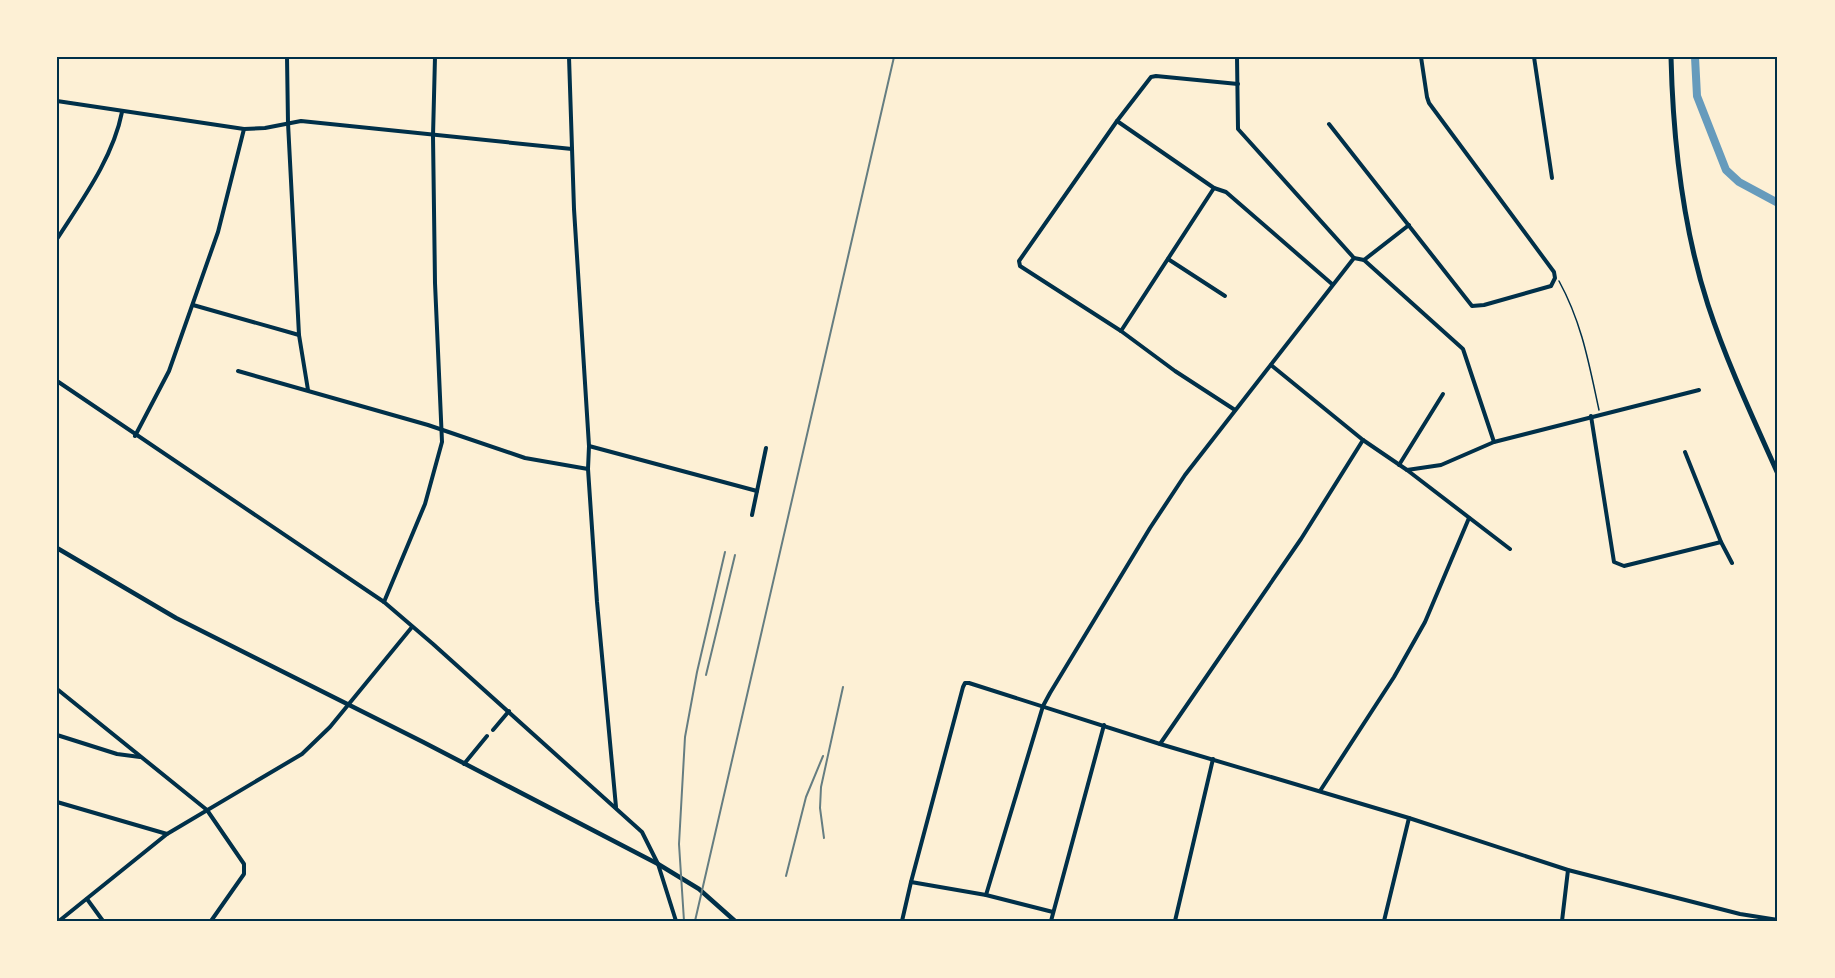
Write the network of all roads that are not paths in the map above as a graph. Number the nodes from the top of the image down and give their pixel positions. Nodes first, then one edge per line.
1 (287, 57) edge
2 (435, 57) edge
3 (569, 57) edge
4 (1237, 57) edge
5 (1421, 57) edge
6 (1534, 57) edge
7 (1671, 57) edge
8 (1238, 84) junction
9 (57, 102) edge
10 (122, 112) junction
11 (1117, 121) junction
12 (288, 123) junction
13 (1329, 124) dead end
14 (244, 129) junction
15 (433, 136) junction
16 (572, 149) junction
17 (1552, 178) dead end
18 (1214, 188) junction
19 (1410, 225) junction
20 (57, 239) edge
21 (1354, 258) junction
22 (1168, 259) junction
23 (1364, 260) junction
24 (1332, 284) junction
25 (1225, 296) dead end
26 (193, 305) junction
27 (1121, 331) junction
28 (299, 335) junction
29 (1271, 365) junction
30 (238, 371) dead end
31 (57, 382) edge
32 (308, 390) junction
33 (1699, 390) dead end
34 (1443, 394) dead end
35 (1235, 410) junction
36 (1591, 416) junction
37 (442, 429) junction
38 (135, 435) junction
39 (1363, 440) junction
40 (1494, 442) junction
41 (589, 446) junction
42 (766, 448) dead end
43 (1685, 452) dead end
44 (1399, 465) junction
45 (588, 468) junction
46 (1407, 470) junction
47 (1778, 474) edge
48 (757, 490) junction
49 (752, 515) dead end
50 (1470, 518) junction
51 (1721, 542) junction
52 (57, 548) edge
53 (1510, 549) dead end
54 (1732, 563) dead end
55 (384, 602) junction
56 (412, 627) junction
57 (57, 689) edge
58 (348, 705) junction
59 (1043, 706) junction
60 (509, 711) junction
61 (1104, 725) junction
62 (493, 730) dead end
63 (57, 735) edge
64 (487, 736) dead end
65 (1160, 744) junction
66 (141, 758) junction
67 (1213, 759) junction
68 (464, 764) junction
69 (1320, 792) junction
70 (57, 802) edge
71 (616, 807) junction
72 (207, 810) junction
73 (1409, 818) junction
74 (167, 834) junction
75 (658, 864) junction
76 (1568, 870) junction
77 (911, 882) junction
78 (986, 895) junction
79 (87, 899) junction
80 (1053, 912) junction
81 (1778, 920) edge
82 (59, 921) edge
83 (104, 921) edge
84 (211, 921) edge
85 (676, 921) edge
86 (735, 921) edge
87 (902, 921) edge
88 (1051, 921) edge
89 (1175, 921) edge
90 (1384, 921) edge
91 (1562, 921) edge

1 - 12 street
2 - 15 street
3 - 16 street
4 - 8 street
5 - 19 street
6 - 17 street
7 - 47 main road
8 - 11 street
8 - 21 street
9 - 10 street
10 - 14 street
10 - 20 street
11 - 18 street
11 - 27 street
12 - 14 street
12 - 15 street
12 - 28 street
13 - 19 street
14 - 26 street
15 - 16 street
15 - 37 street
16 - 41 street
18 - 22 street
18 - 24 street
19 - 23 street
21 - 23 street
21 - 24 street
22 - 25 street
22 - 27 street
23 - 40 street
24 - 29 street
26 - 28 street
26 - 38 street
27 - 35 street
28 - 32 street
29 - 35 street
29 - 39 street
30 - 32 street
31 - 38 street
32 - 37 street
33 - 36 street
34 - 44 street
35 - 59 street
36 - 40 street
36 - 51 street
37 - 45 street
37 - 55 street
38 - 55 street
39 - 44 street
39 - 65 street
40 - 46 street
41 - 45 street
41 - 48 street
42 - 48 street
43 - 51 street
44 - 46 street
45 - 71 street
46 - 50 street
48 - 49 street
50 - 53 street
50 - 69 street
51 - 54 street
52 - 58 main road
55 - 56 street
56 - 58 street
56 - 60 street
57 - 66 street
58 - 68 main road
58 - 72 street
59 - 61 street
59 - 77 street
59 - 78 street
60 - 62 street
60 - 71 street
61 - 65 street
61 - 80 street
63 - 66 street
64 - 68 street
65 - 67 street
66 - 72 street
67 - 69 street
67 - 89 street
68 - 75 main road
69 - 73 street
70 - 74 street
71 - 75 street
72 - 74 street
72 - 84 street
73 - 76 street
73 - 90 street
74 - 79 street
75 - 85 street
75 - 86 main road
76 - 81 street
76 - 91 street
77 - 78 street
77 - 87 street
78 - 80 street
79 - 82 street
79 - 83 street
80 - 88 street

